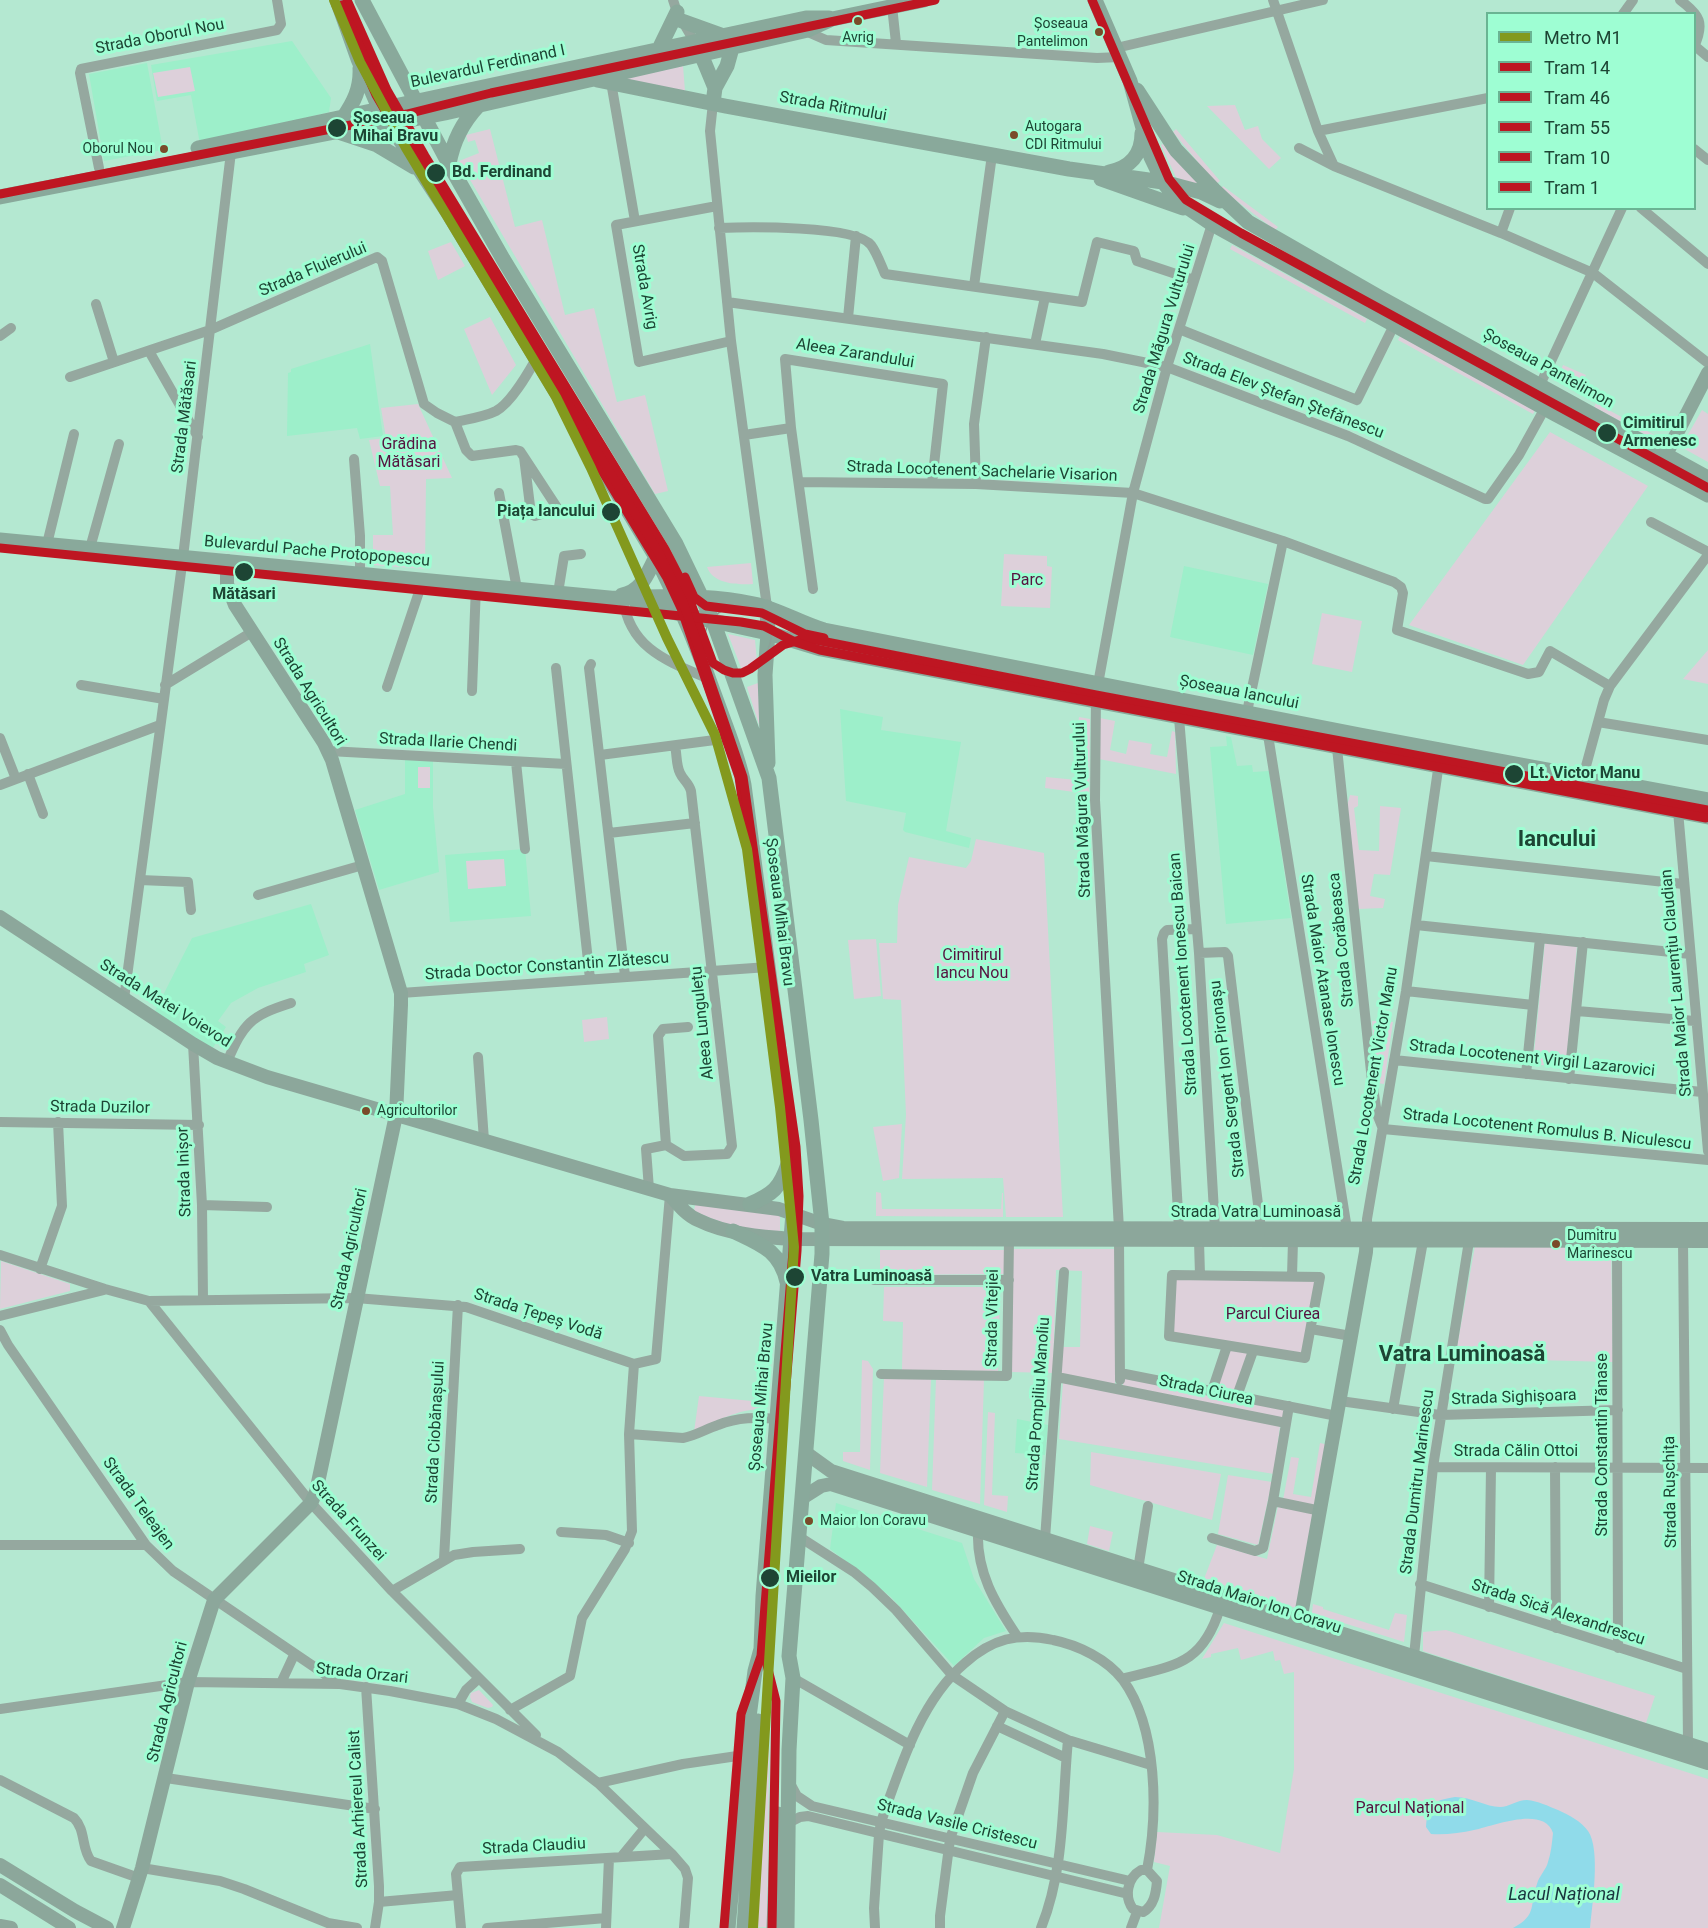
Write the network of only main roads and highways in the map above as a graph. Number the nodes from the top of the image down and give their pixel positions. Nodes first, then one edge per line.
1 (337, 0) edge
2 (362, 0) edge
3 (924, 0) edge
4 (1095, 0) edge
5 (678, 11) edge
6 (728, 42) junction
7 (698, 48) junction
8 (659, 49) junction
9 (358, 59) junction
10 (591, 79) junction
11 (1130, 81) junction
12 (714, 96) junction
13 (416, 101) junction
14 (478, 106) junction
15 (380, 108) junction
16 (425, 117) junction
17 (389, 124) junction
18 (339, 125) junction
19 (1141, 127) junction
20 (449, 164) junction
21 (107, 169) junction
22 (1070, 169) junction
23 (421, 172) junction
24 (1100, 172) junction
25 (1163, 182) junction
26 (0, 187) edge
27 (0, 197) edge
28 (1233, 209) junction
29 (1193, 212) junction
30 (1708, 478) edge
31 (1708, 495) edge
32 (0, 540) edge
33 (656, 557) junction
34 (675, 597) junction
35 (702, 598) junction
36 (621, 599) junction
37 (767, 607) junction
38 (682, 613) junction
39 (713, 621) junction
40 (768, 633) junction
41 (793, 640) junction
42 (766, 658) junction
43 (769, 778) junction
44 (1708, 800) edge
45 (1708, 817) edge
46 (790, 1158) junction
47 (750, 1204) road end
48 (733, 1231) road end
49 (788, 1288) junction
50 (761, 1649) junction
51 (789, 1656) junction
52 (728, 1928) edge
53 (744, 1928) edge
54 (774, 1928) edge
55 (787, 1928) edge

1 - 9 main road, Șoseaua Mihai Bravu
2 - 13 main road, Șoseaua Mihai Bravu
3 - 6 main road, Bulevardul Ferdinand I
4 - 11 main road, Șoseaua Pantelimon
5 - 6 main road
5 - 8 main road
6 - 7 main road, Bulevardul Ferdinand I
6 - 12 main road
7 - 8 main road, Bulevardul Ferdinand I
7 - 10 main road, Bulevardul Ferdinand I
7 - 12 main road
8 - 13 main road, Bulevardul Ferdinand I
9 - 15 main road, Șoseaua Mihai Bravu
9 - 18 main road
10 - 12 main road, Strada Ritmului
10 - 14 main road, Bulevardul Ferdinand I
11 - 19 main road, Șoseaua Pantelimon
11 - 28 main road, Șoseaua Pantelimon
12 - 22 main road, Strada Ritmului
13 - 15 main road, Bulevardul Ferdinand I
13 - 16 main road, Șoseaua Mihai Bravu
14 - 16 main road, Bulevardul Ferdinand I
14 - 20 main road
15 - 17 main road, Șoseaua Mihai Bravu
15 - 18 main road, Bulevardul Ferdinand I
16 - 17 main road, Bulevardul Ferdinand I
16 - 20 main road, Șoseaua Mihai Bravu
17 - 18 main road, Bulevardul Ferdinand I
17 - 23 main road, Șoseaua Mihai Bravu
18 - 21 main road, Bulevardul Ferdinand I
18 - 21 main road, Bulevardul Ferdinand I
18 - 23 main road
19 - 24 main road
19 - 25 main road, Șoseaua Pantelimon
20 - 35 main road, Șoseaua Mihai Bravu
21 - 26 main road, Bulevardul Ferdinand I
21 - 27 main road, Bulevardul Ferdinand I
22 - 24 main road, Strada Ritmului
22 - 29 main road, Strada Ritmului
23 - 33 main road, Șoseaua Mihai Bravu
24 - 25 main road, Strada Ritmului
25 - 28 main road, Șoseaua Pantelimon
25 - 29 main road, Șoseaua Pantelimon
28 - 30 main road, Șoseaua Pantelimon
29 - 31 main road, Șoseaua Pantelimon
32 - 36 main road, Bulevardul Pache Protopopescu
33 - 34 main road, Șoseaua Mihai Bravu
33 - 36 main road
34 - 35 main road
34 - 36 main road, Bulevardul Pache Protopopescu
34 - 38 main road, Șoseaua Mihai Bravu
35 - 37 main road
35 - 39 main road, Șoseaua Mihai Bravu
36 - 38 main road, Bulevardul Pache Protopopescu
37 - 40 main road
37 - 44 main road, Șoseaua Iancului
38 - 39 main road
38 - 46 main road, Șoseaua Mihai Bravu
39 - 40 main road
39 - 43 main road, Șoseaua Mihai Bravu
40 - 41 main road
40 - 42 main road
41 - 42 main road
41 - 45 main road
42 - 43 main road
43 - 51 main road, Șoseaua Mihai Bravu
46 - 47 main road
46 - 49 main road, Șoseaua Mihai Bravu
48 - 49 main road
49 - 50 main road, Șoseaua Mihai Bravu
50 - 52 main road, Șoseaua Mihai Bravu
50 - 53 main road
51 - 54 main road
51 - 55 main road, Șoseaua Mihai Bravu

